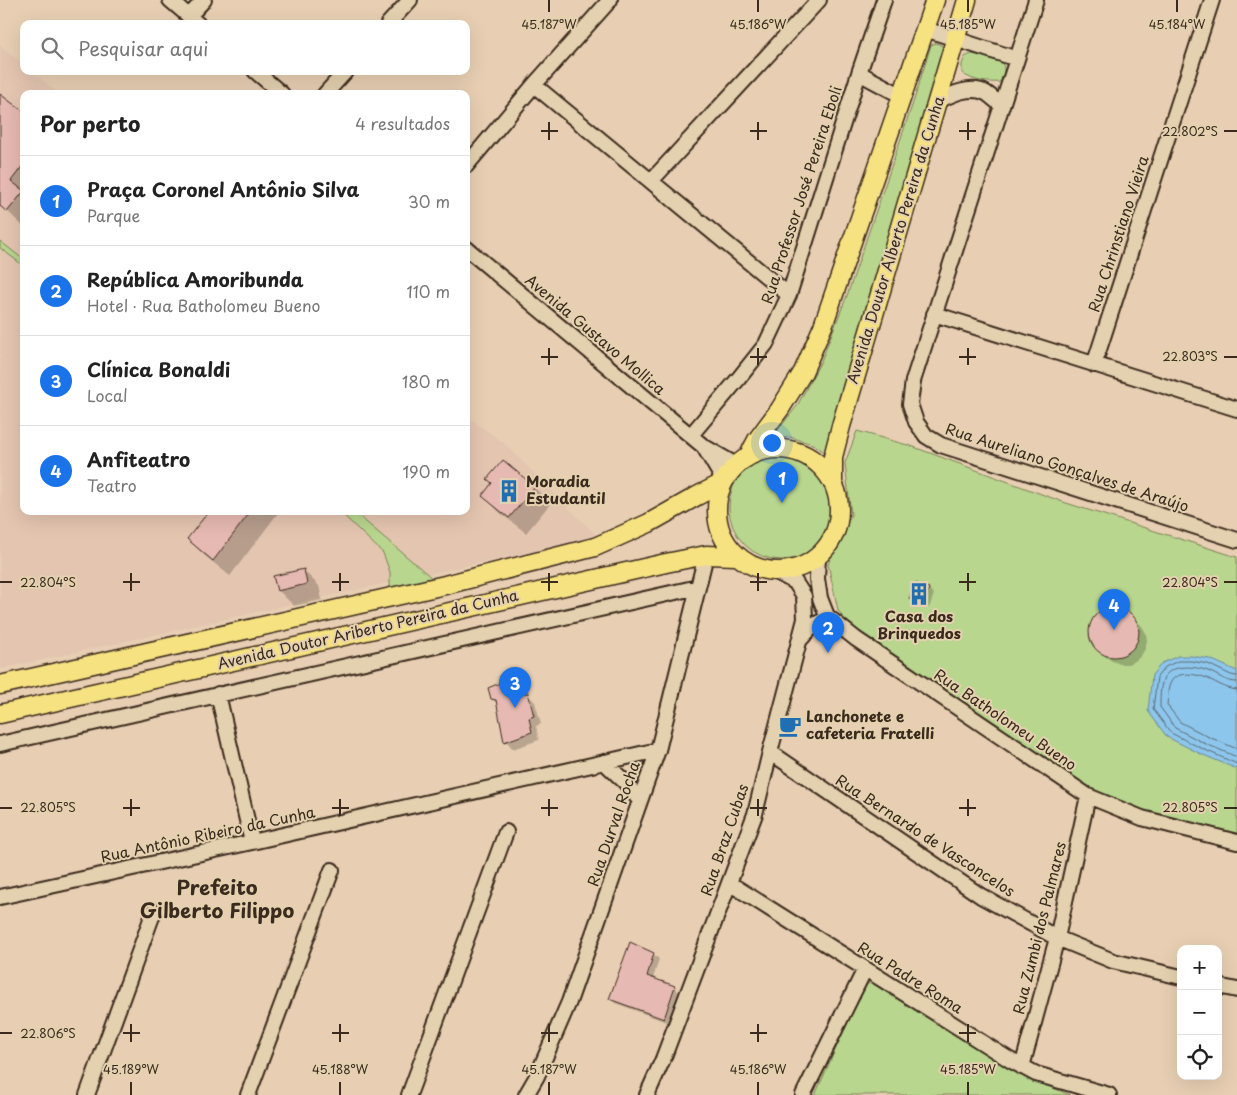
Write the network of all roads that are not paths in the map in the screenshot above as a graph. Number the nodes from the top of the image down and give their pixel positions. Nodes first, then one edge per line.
1 (170, 0) edge
2 (204, 0) edge
3 (410, 0) edge
4 (610, 0) edge
5 (820, 0) edge
6 (884, 0) edge
7 (935, 0) edge
8 (968, 0) edge
9 (1036, 0) edge
10 (1212, 0) edge
11 (194, 20) edge
12 (392, 20) edge
13 (925, 28) junction
14 (956, 39) junction
15 (1017, 59) junction
16 (859, 73) junction
17 (260, 75) edge
18 (342, 75) edge
19 (534, 85) junction
20 (277, 90) edge
21 (329, 90) edge
22 (902, 96) junction
23 (938, 101) junction
24 (1002, 106) junction
25 (470, 161) edge
26 (651, 181) junction
27 (470, 251) edge
28 (789, 295) junction
29 (934, 314) junction
30 (1094, 364) junction
31 (1237, 410) edge
32 (691, 435) junction
33 (704, 446) junction
34 (742, 460) junction
35 (723, 482) junction
36 (833, 482) junction
37 (1237, 540) edge
38 (706, 555) junction
39 (736, 556) junction
40 (818, 557) junction
41 (776, 572) junction
42 (698, 587) junction
43 (837, 624) junction
44 (799, 640) junction
45 (0, 685) edge
46 (218, 694) junction
47 (0, 714) edge
48 (0, 744) edge
49 (658, 750) junction
50 (770, 752) junction
51 (604, 762) junction
52 (1088, 796) junction
53 (640, 801) junction
54 (506, 832) dead end
55 (252, 842) junction
56 (1237, 842) edge
57 (332, 870) dead end
58 (729, 883) junction
59 (0, 897) edge
60 (154, 911) dead end
61 (1057, 938) junction
62 (865, 969) junction
63 (1177, 976) edge
64 (1222, 987) edge
65 (1237, 990) edge
66 (1022, 1067) junction
67 (87, 1095) edge
68 (248, 1095) edge
69 (409, 1095) edge
70 (526, 1095) edge
71 (647, 1095) edge
72 (803, 1095) edge
73 (1109, 1095) edge

1 - 11 street
2 - 11 street
3 - 12 street
4 - 19 street
5 - 26 street
6 - 16 street, Rua Professor José Pereira Eboli
7 - 13 main road
8 - 14 main road, Avenida Doutor Alberto Pereira da Cunha
9 - 15 street, Rua Aureliano Gonçalves de Araújo
10 - 30 street, Rua Chrinstiano Vieira
13 - 14 street
13 - 22 main road
14 - 15 street
14 - 23 main road, Avenida Doutor Alberto Pereira da Cunha
15 - 24 street, Rua Aureliano Gonçalves de Araújo
16 - 22 street
16 - 28 street, Rua Professor José Pereira Eboli
17 - 20 street
18 - 21 street
19 - 25 street
19 - 26 street
22 - 34 main road
23 - 24 street
23 - 36 main road, Avenida Doutor Alberto Pereira da Cunha
24 - 29 street, Rua Aureliano Gonçalves de Araújo
26 - 28 street
27 - 32 street, Avenida Gustavo Mollica
28 - 32 street, Rua Professor José Pereira Eboli
29 - 30 street
29 - 37 street, Rua Aureliano Gonçalves de Araújo
30 - 31 street
32 - 33 street, Avenida Gustavo Mollica
33 - 34 street, Avenida Gustavo Mollica
33 - 35 street, Avenida Gustavo Mollica
34 - 35 main road
34 - 36 main road
35 - 39 main road
35 - 45 main road, Avenida Doutor Ariberto Pereira da Cunha
36 - 40 main road
38 - 39 main road, Avenida Doutor Ariberto Pereira da Cunha
38 - 42 street, Rua Durval Rocha
38 - 47 main road, Avenida Doutor Ariberto Pereira da Cunha
39 - 41 main road
40 - 41 main road
40 - 43 street, Rua Batholomeu Bueno
41 - 44 street, Rua Braz Cubas
42 - 46 street, Avenida Doutor Ariberto Pereira da Cunha
42 - 49 street, Rua Durval Rocha
43 - 44 street
43 - 52 street, Rua Batholomeu Bueno
44 - 50 street, Rua Braz Cubas
46 - 48 street, Avenida Doutor Ariberto Pereira da Cunha
46 - 55 street
49 - 51 street, Rua Antônio Ribeiro da Cunha
49 - 53 street, Rua Durval Rocha
50 - 58 street, Rua Braz Cubas
50 - 61 street, Rua Bernardo de Vasconcelos
51 - 53 street
51 - 55 street, Rua Antônio Ribeiro da Cunha
52 - 56 street, Rua Batholomeu Bueno
52 - 61 street, Rua Zumbi dos Palmares
53 - 70 street, Rua Durval Rocha
54 - 69 street
55 - 59 street, Rua Antônio Ribeiro da Cunha
57 - 68 street
58 - 62 street, Rua Padre Roma
58 - 71 street, Rua Braz Cubas
60 - 67 street
61 - 63 street, Rua Bernardo de Vasconcelos
61 - 66 street, Rua Zumbi dos Palmares
62 - 66 street, Rua Padre Roma
62 - 72 street
64 - 65 street
66 - 73 street, Rua Padre Roma

